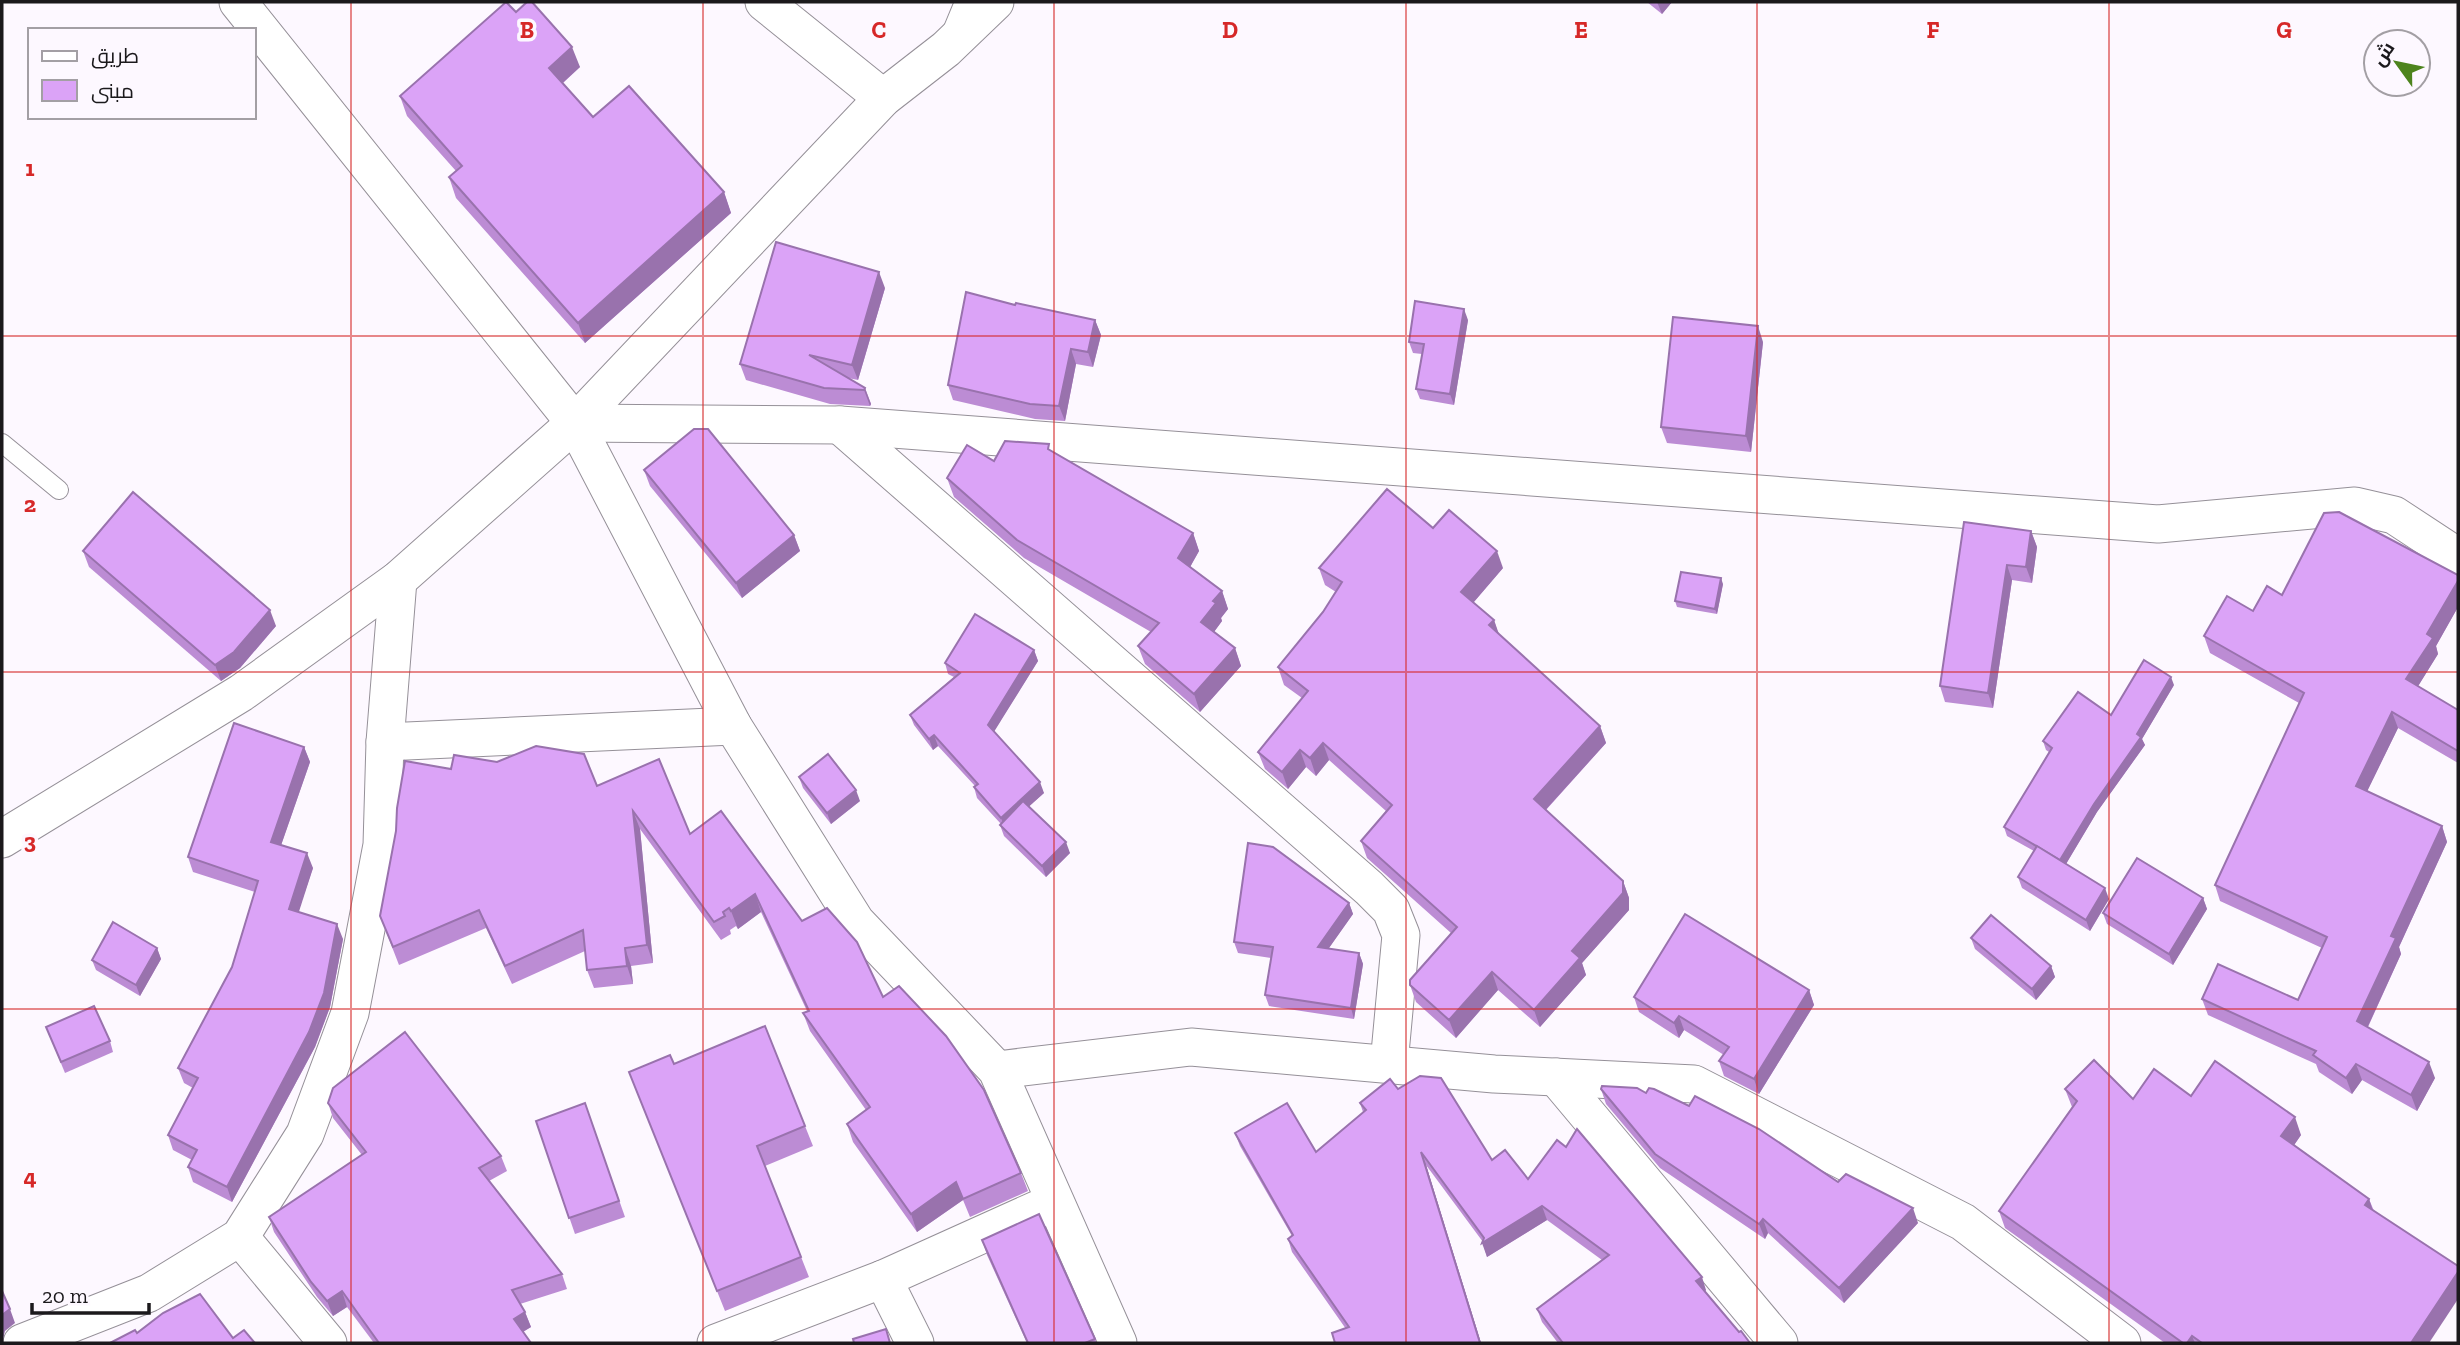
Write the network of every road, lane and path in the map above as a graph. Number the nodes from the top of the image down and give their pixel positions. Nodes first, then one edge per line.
1 (238, 2) edge
2 (764, 2) edge
3 (964, 2) edge
4 (995, 2) edge
5 (946, 48) junction
6 (883, 98) junction
7 (575, 423) junction
8 (840, 425) junction
9 (2, 443) edge
10 (59, 490) dead end
11 (2458, 557) edge
12 (398, 580) junction
13 (733, 726) junction
14 (385, 742) junction
15 (2, 839) edge
16 (1389, 1064) junction
17 (998, 1070) junction
18 (1556, 1077) junction
19 (1054, 1202) junction
20 (240, 1237) junction
21 (883, 1279) junction
22 (22, 1343) edge
23 (328, 1343) edge
24 (716, 1343) edge
25 (915, 1343) edge
26 (1118, 1343) edge
27 (1779, 1343) edge
28 (2123, 1343) edge

1 - 7 street
2 - 6 street
3 - 5 lane
4 - 5 street
5 - 6 street
6 - 7 street
7 - 8 street
7 - 12 street
7 - 13 street
8 - 11 street
8 - 16 street
9 - 10 lane
12 - 14 street
12 - 15 street
13 - 14 street
13 - 17 street
14 - 20 street
16 - 17 street
16 - 18 street
17 - 19 street
18 - 27 street
18 - 28 street
19 - 21 street
19 - 26 street
20 - 22 street
20 - 23 street
21 - 24 street
21 - 25 street

